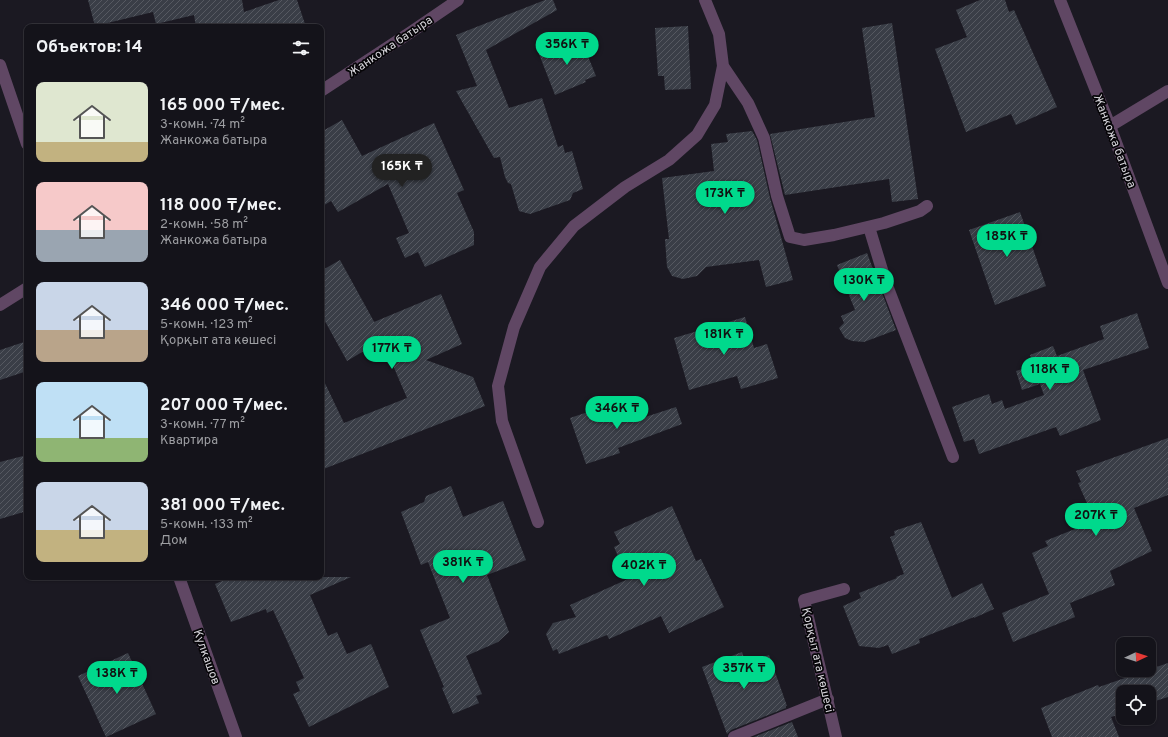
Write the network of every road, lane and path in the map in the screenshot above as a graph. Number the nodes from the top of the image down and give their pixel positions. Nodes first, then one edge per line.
1 (458, 0) edge
2 (705, 0) edge
3 (1060, 0) edge
4 (0, 65) edge
5 (723, 66) junction
6 (324, 89) edge
7 (1168, 92) edge
8 (1110, 126) junction
9 (24, 135) edge
10 (927, 206) dead end
11 (869, 227) junction
12 (1168, 283) edge
13 (24, 290) edge
14 (0, 305) edge
15 (952, 457) dead end
16 (538, 522) dead end
17 (180, 580) edge
18 (844, 589) dead end
19 (828, 699) junction
20 (236, 737) edge
21 (734, 737) edge
22 (836, 737) edge

1 - 6 street, Жанкожа батыра
2 - 5 street
3 - 8 street, Жанкожа батыра
4 - 9 street
5 - 11 street
5 - 16 street
7 - 8 street
8 - 12 street, Жанкожа батыра
10 - 11 street
11 - 15 street
13 - 14 street
17 - 20 street, Кулкашов
18 - 19 street, Қорқыт ата көшесі
19 - 21 street
19 - 22 street, Қорқыт ата көшесі

